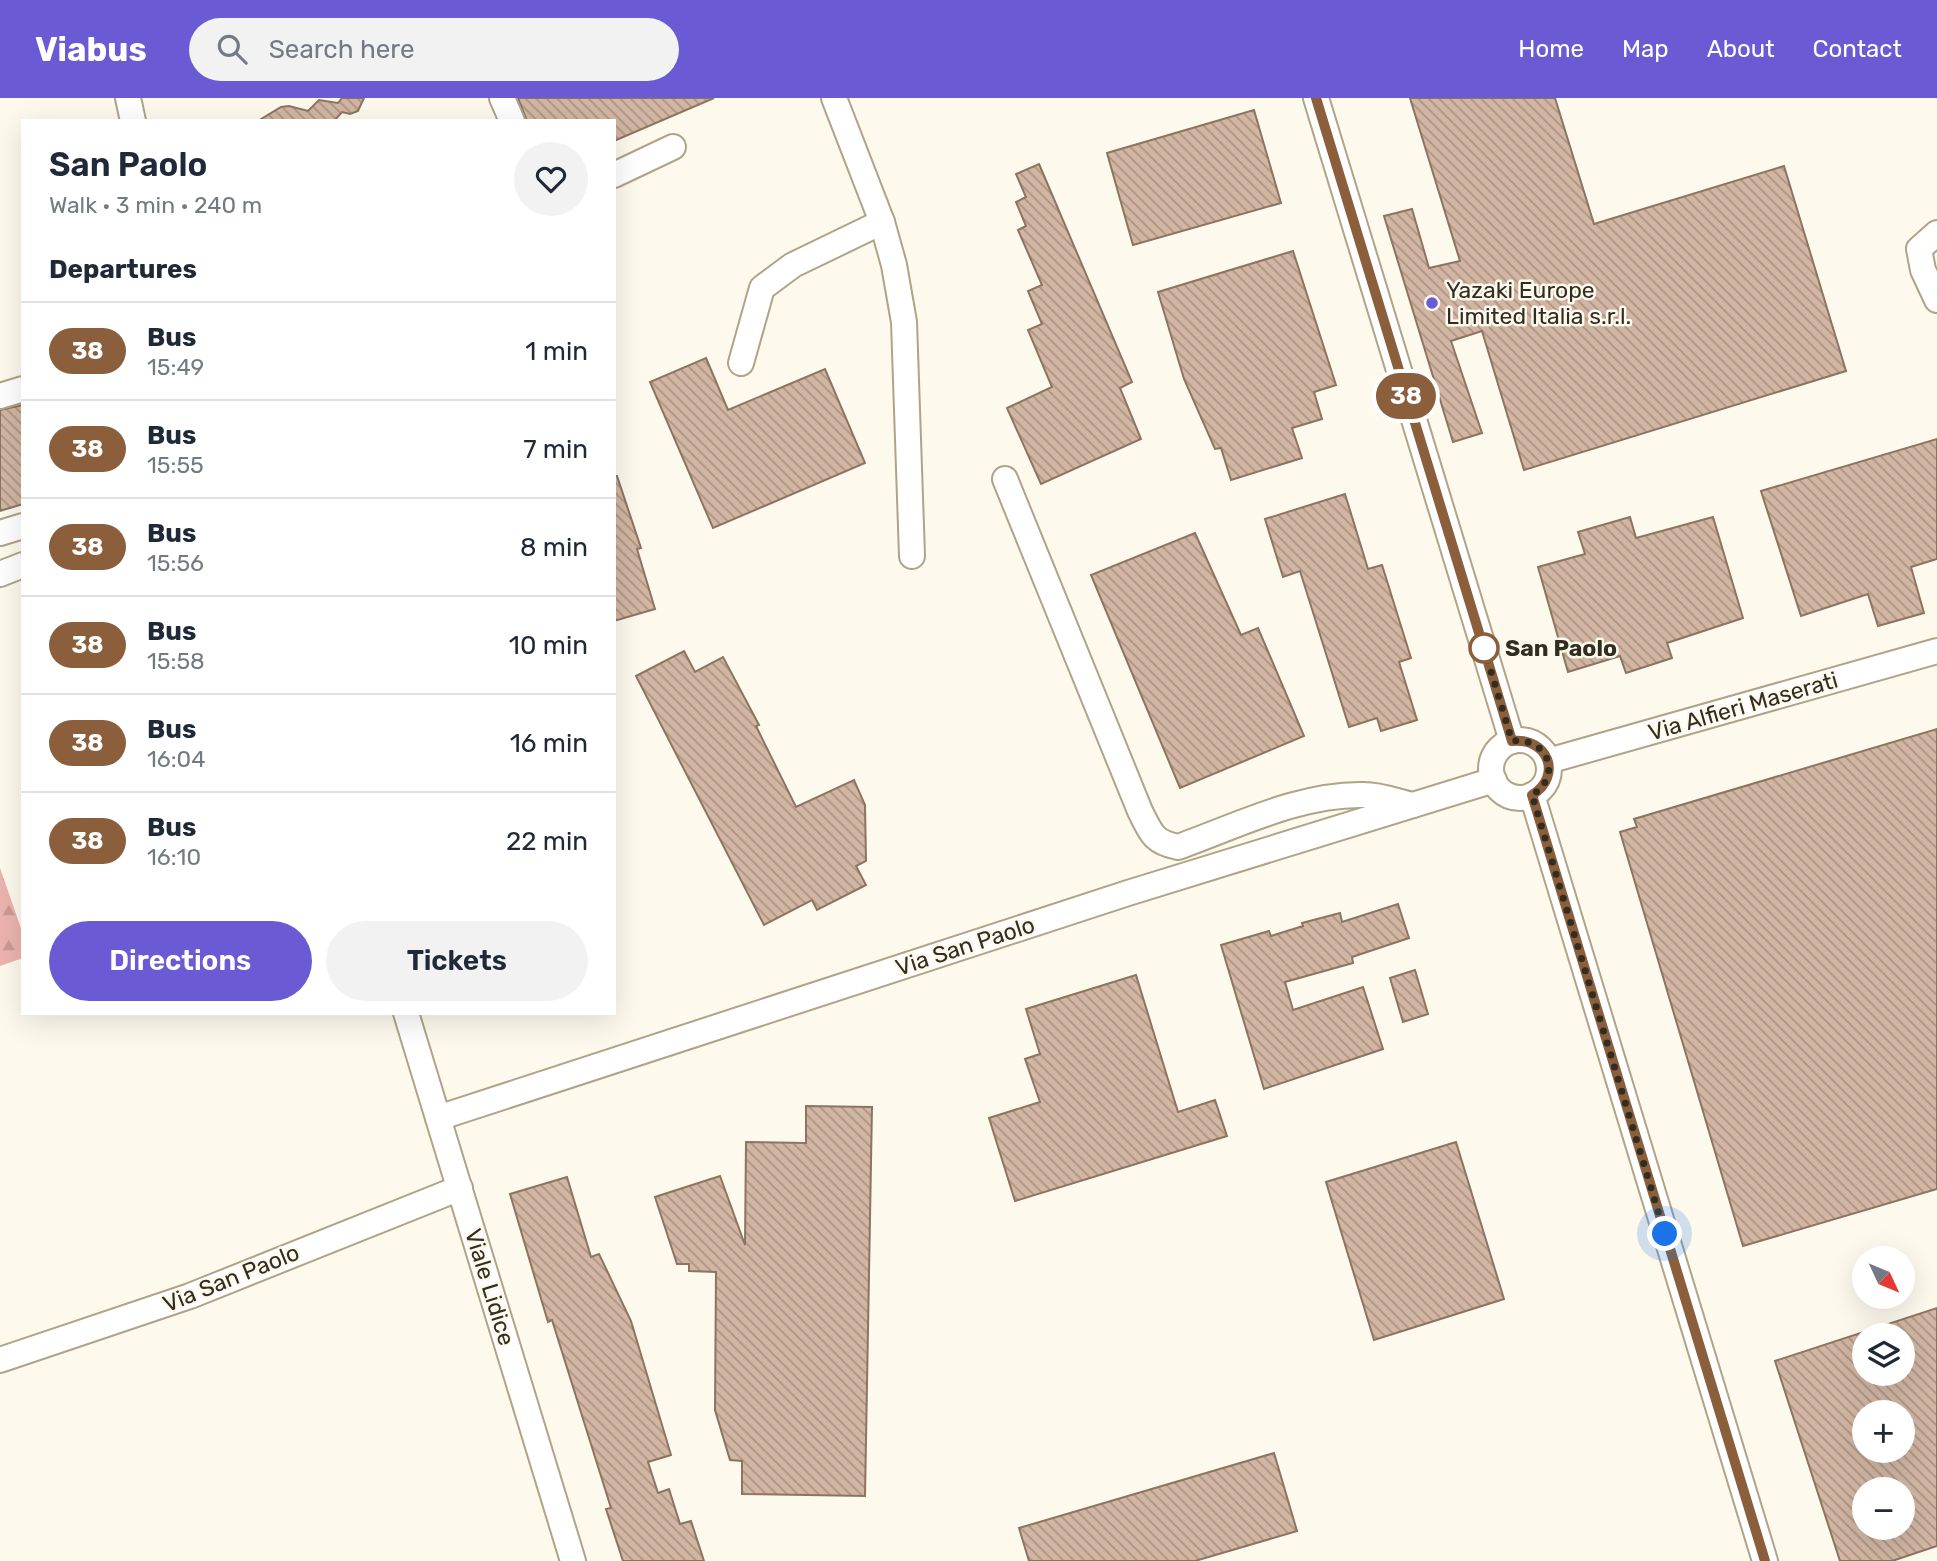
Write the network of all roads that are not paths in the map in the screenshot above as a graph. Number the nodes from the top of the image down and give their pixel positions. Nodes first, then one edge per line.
1 (502, 98) edge
2 (834, 98) edge
3 (1316, 98) edge
4 (511, 119) edge
5 (673, 147) dead end
6 (616, 174) edge
7 (882, 222) junction
8 (1937, 233) edge
9 (1937, 300) edge
10 (741, 363) dead end
11 (21, 390) edge
12 (0, 396) edge
13 (1005, 479) dead end
14 (21, 527) edge
15 (0, 533) edge
16 (912, 556) dead end
17 (21, 566) edge
18 (0, 574) edge
19 (1937, 651) edge
20 (1512, 741) junction
21 (1548, 761) junction
22 (1494, 780) junction
23 (1532, 795) junction
24 (1414, 805) junction
25 (407, 1015) edge
26 (438, 1118) junction
27 (460, 1188) junction
28 (0, 1360) edge
29 (573, 1561) edge
30 (1765, 1561) edge

1 - 4 street
2 - 7 street
3 - 20 street
5 - 6 street
7 - 10 street
7 - 16 street
8 - 9 street
11 - 12 street
13 - 24 street
14 - 15 street
17 - 18 street
19 - 21 street, Via Alfieri Maserati
20 - 21 street
20 - 22 street
21 - 23 street
22 - 23 street
22 - 24 street, Via San Paolo
23 - 30 street
24 - 26 street, Via San Paolo
25 - 26 street, Viale Lidice
26 - 27 street, Viale Lidice
27 - 28 street, Via San Paolo
27 - 29 street, Viale Lidice

